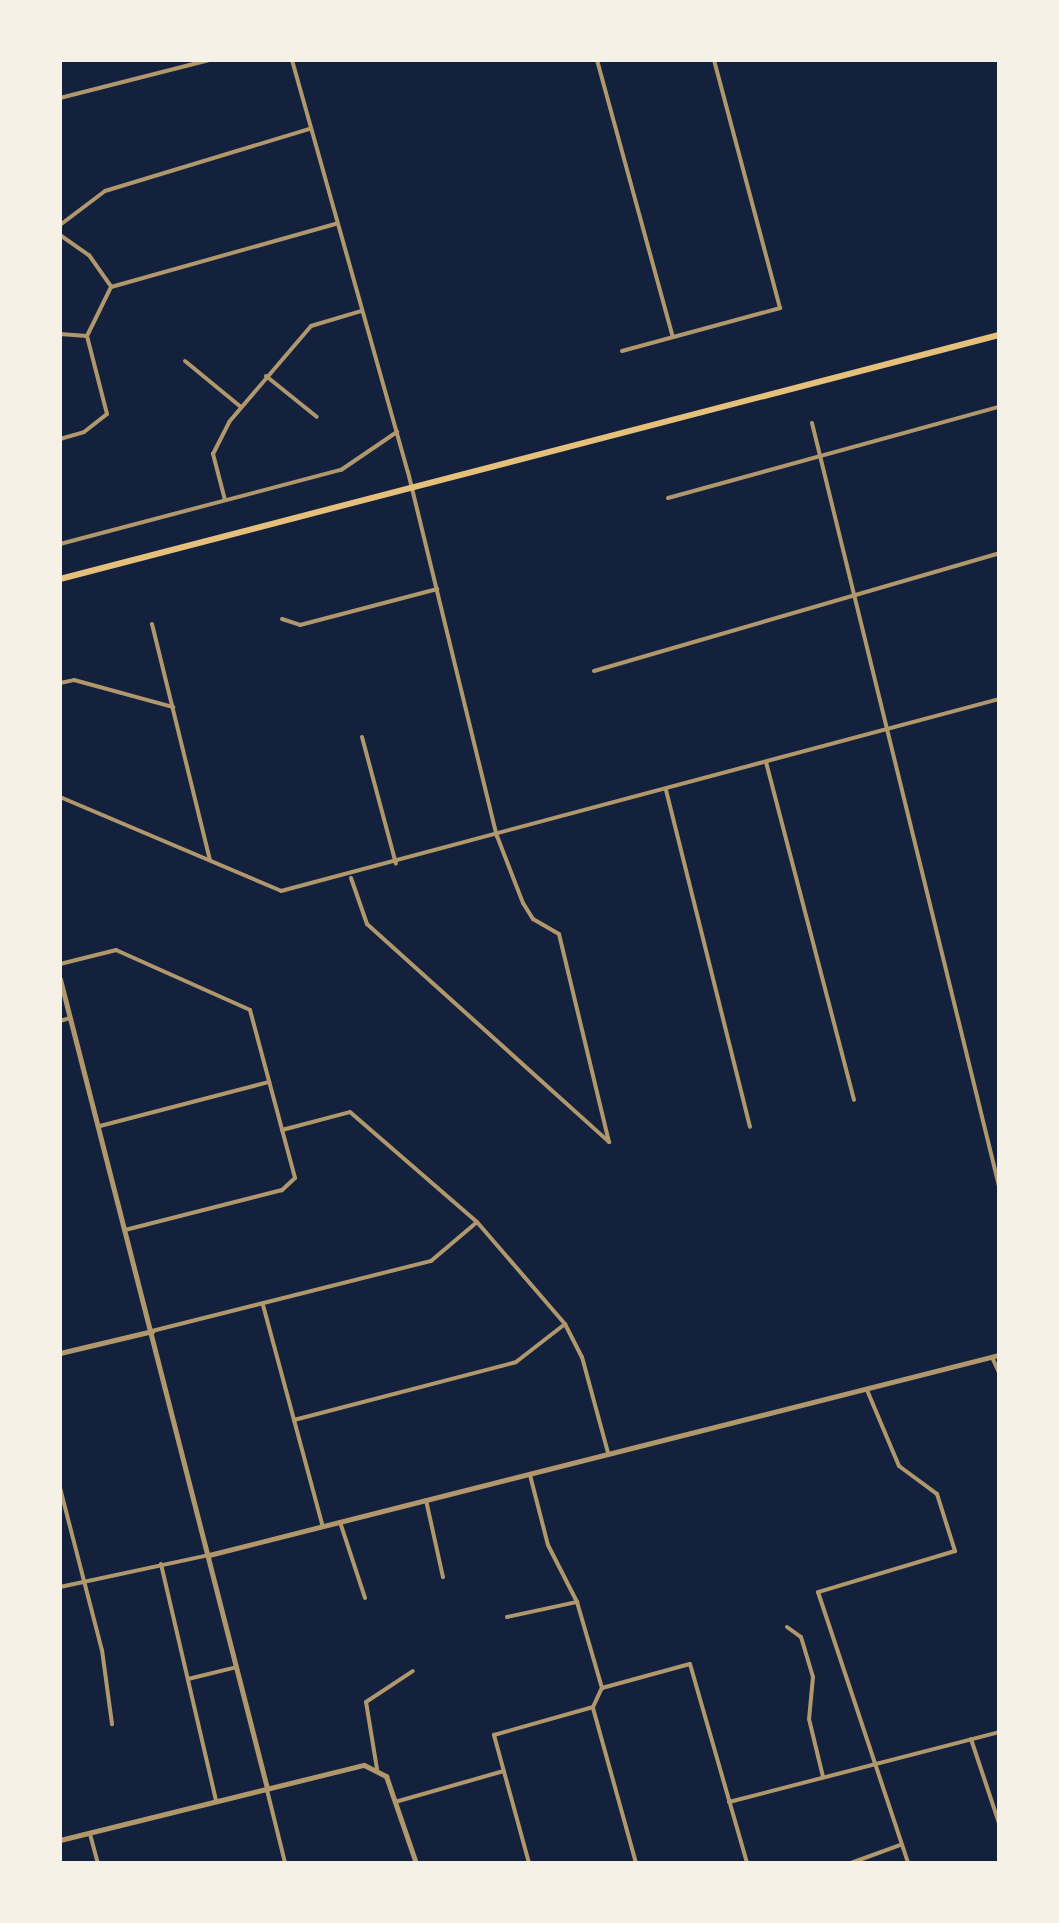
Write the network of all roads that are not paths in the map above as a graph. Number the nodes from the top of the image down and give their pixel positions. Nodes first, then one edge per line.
1 (210, 60) edge
2 (292, 60) edge
3 (596, 60) edge
4 (714, 60) edge
5 (60, 98) edge
6 (309, 129) junction
7 (335, 224) junction
8 (60, 225) edge
9 (60, 235) edge
10 (112, 287) junction
11 (361, 311) junction
12 (60, 334) edge
13 (999, 335) edge
14 (87, 336) junction
15 (673, 337) junction
16 (622, 352) dead end
17 (185, 361) dead end
18 (266, 376) junction
19 (241, 406) junction
20 (999, 407) edge
21 (317, 417) dead end
22 (812, 422) dead end
23 (397, 432) junction
24 (60, 439) edge
25 (821, 459) junction
26 (412, 487) junction
27 (668, 498) dead end
28 (224, 500) junction
29 (60, 544) edge
30 (999, 553) edge
31 (60, 579) edge
32 (437, 589) junction
33 (855, 595) junction
34 (282, 619) dead end
35 (152, 624) dead end
36 (594, 671) dead end
37 (60, 683) edge
38 (999, 699) edge
39 (173, 707) junction
40 (888, 729) junction
41 (362, 737) dead end
42 (766, 762) junction
43 (666, 790) junction
44 (60, 797) edge
45 (498, 836) junction
46 (210, 860) junction
47 (396, 864) junction
48 (350, 876) junction
49 (60, 964) edge
50 (60, 979) edge
51 (70, 1018) junction
52 (60, 1020) edge
53 (269, 1082) junction
54 (854, 1100) dead end
55 (98, 1126) junction
56 (750, 1128) dead end
57 (282, 1130) junction
58 (999, 1186) edge
59 (477, 1222) junction
60 (125, 1230) junction
61 (263, 1303) junction
62 (564, 1324) junction
63 (152, 1330) junction
64 (60, 1354) edge
65 (996, 1356) edge
66 (999, 1373) edge
67 (867, 1390) junction
68 (294, 1420) junction
69 (608, 1454) junction
70 (529, 1474) junction
71 (60, 1488) edge
72 (426, 1500) junction
73 (340, 1522) junction
74 (324, 1527) junction
75 (209, 1555) junction
76 (160, 1564) junction
77 (443, 1577) dead end
78 (84, 1581) junction
79 (60, 1587) edge
80 (365, 1598) dead end
81 (576, 1602) junction
82 (507, 1617) dead end
83 (787, 1627) dead end
84 (237, 1668) junction
85 (413, 1671) dead end
86 (188, 1679) junction
87 (602, 1688) junction
88 (593, 1707) junction
89 (112, 1724) dead end
90 (999, 1732) edge
91 (971, 1739) junction
92 (874, 1764) junction
93 (377, 1769) junction
94 (504, 1771) junction
95 (823, 1777) junction
96 (267, 1788) junction
97 (216, 1801) junction
98 (395, 1802) junction
99 (729, 1802) junction
100 (999, 1823) edge
101 (89, 1833) junction
102 (60, 1840) edge
103 (900, 1846) junction
104 (98, 1863) edge
105 (285, 1863) edge
106 (416, 1863) edge
107 (529, 1863) edge
108 (636, 1863) edge
109 (746, 1863) edge
110 (851, 1863) edge
111 (908, 1863) edge

1 - 5 street
2 - 6 street
3 - 15 street
4 - 15 street
6 - 7 street
6 - 8 street
7 - 10 street
7 - 11 street
9 - 10 street
10 - 14 street
11 - 18 street
11 - 23 street
12 - 14 street
13 - 26 highway
14 - 24 street
15 - 16 street
17 - 19 street
18 - 19 street
18 - 21 street
19 - 28 street
20 - 25 street
22 - 25 street
23 - 26 street
23 - 28 street
25 - 27 street
25 - 33 street
26 - 31 highway
26 - 32 street
28 - 29 street
30 - 33 street
32 - 34 street
32 - 45 street
33 - 36 street
33 - 40 street
35 - 39 street
37 - 39 street
38 - 40 street
39 - 46 street
40 - 42 street
40 - 58 street
41 - 47 street
42 - 43 street
42 - 54 street
43 - 45 street
43 - 56 street
44 - 46 street
45 - 47 street
45 - 48 street
46 - 48 street
47 - 48 street
49 - 53 street
50 - 51 street
51 - 52 street
51 - 55 street
53 - 55 street
53 - 57 street
55 - 60 street
57 - 59 street
57 - 60 street
59 - 61 street
59 - 62 street
60 - 63 street
61 - 63 street
61 - 68 street
62 - 68 street
62 - 69 street
63 - 64 street
63 - 75 street
65 - 66 street
65 - 67 street
67 - 69 street
67 - 92 street
68 - 74 street
69 - 70 street
70 - 72 street
70 - 81 street
71 - 78 street
72 - 73 street
72 - 77 street
73 - 74 street
73 - 80 street
74 - 75 street
75 - 76 street
75 - 84 street
76 - 78 street
76 - 86 street
78 - 79 street
78 - 89 street
81 - 82 street
81 - 87 street
83 - 95 street
84 - 86 street
84 - 96 street
85 - 93 street
86 - 97 street
87 - 88 street
87 - 99 street
88 - 94 street
88 - 108 street
90 - 91 street
91 - 92 street
91 - 100 street
92 - 95 street
92 - 103 street
93 - 96 street
93 - 98 street
94 - 98 street
94 - 107 street
95 - 99 street
96 - 97 street
96 - 105 street
97 - 101 street
98 - 106 street
99 - 109 street
101 - 102 street
101 - 104 street
103 - 110 street
103 - 111 street

